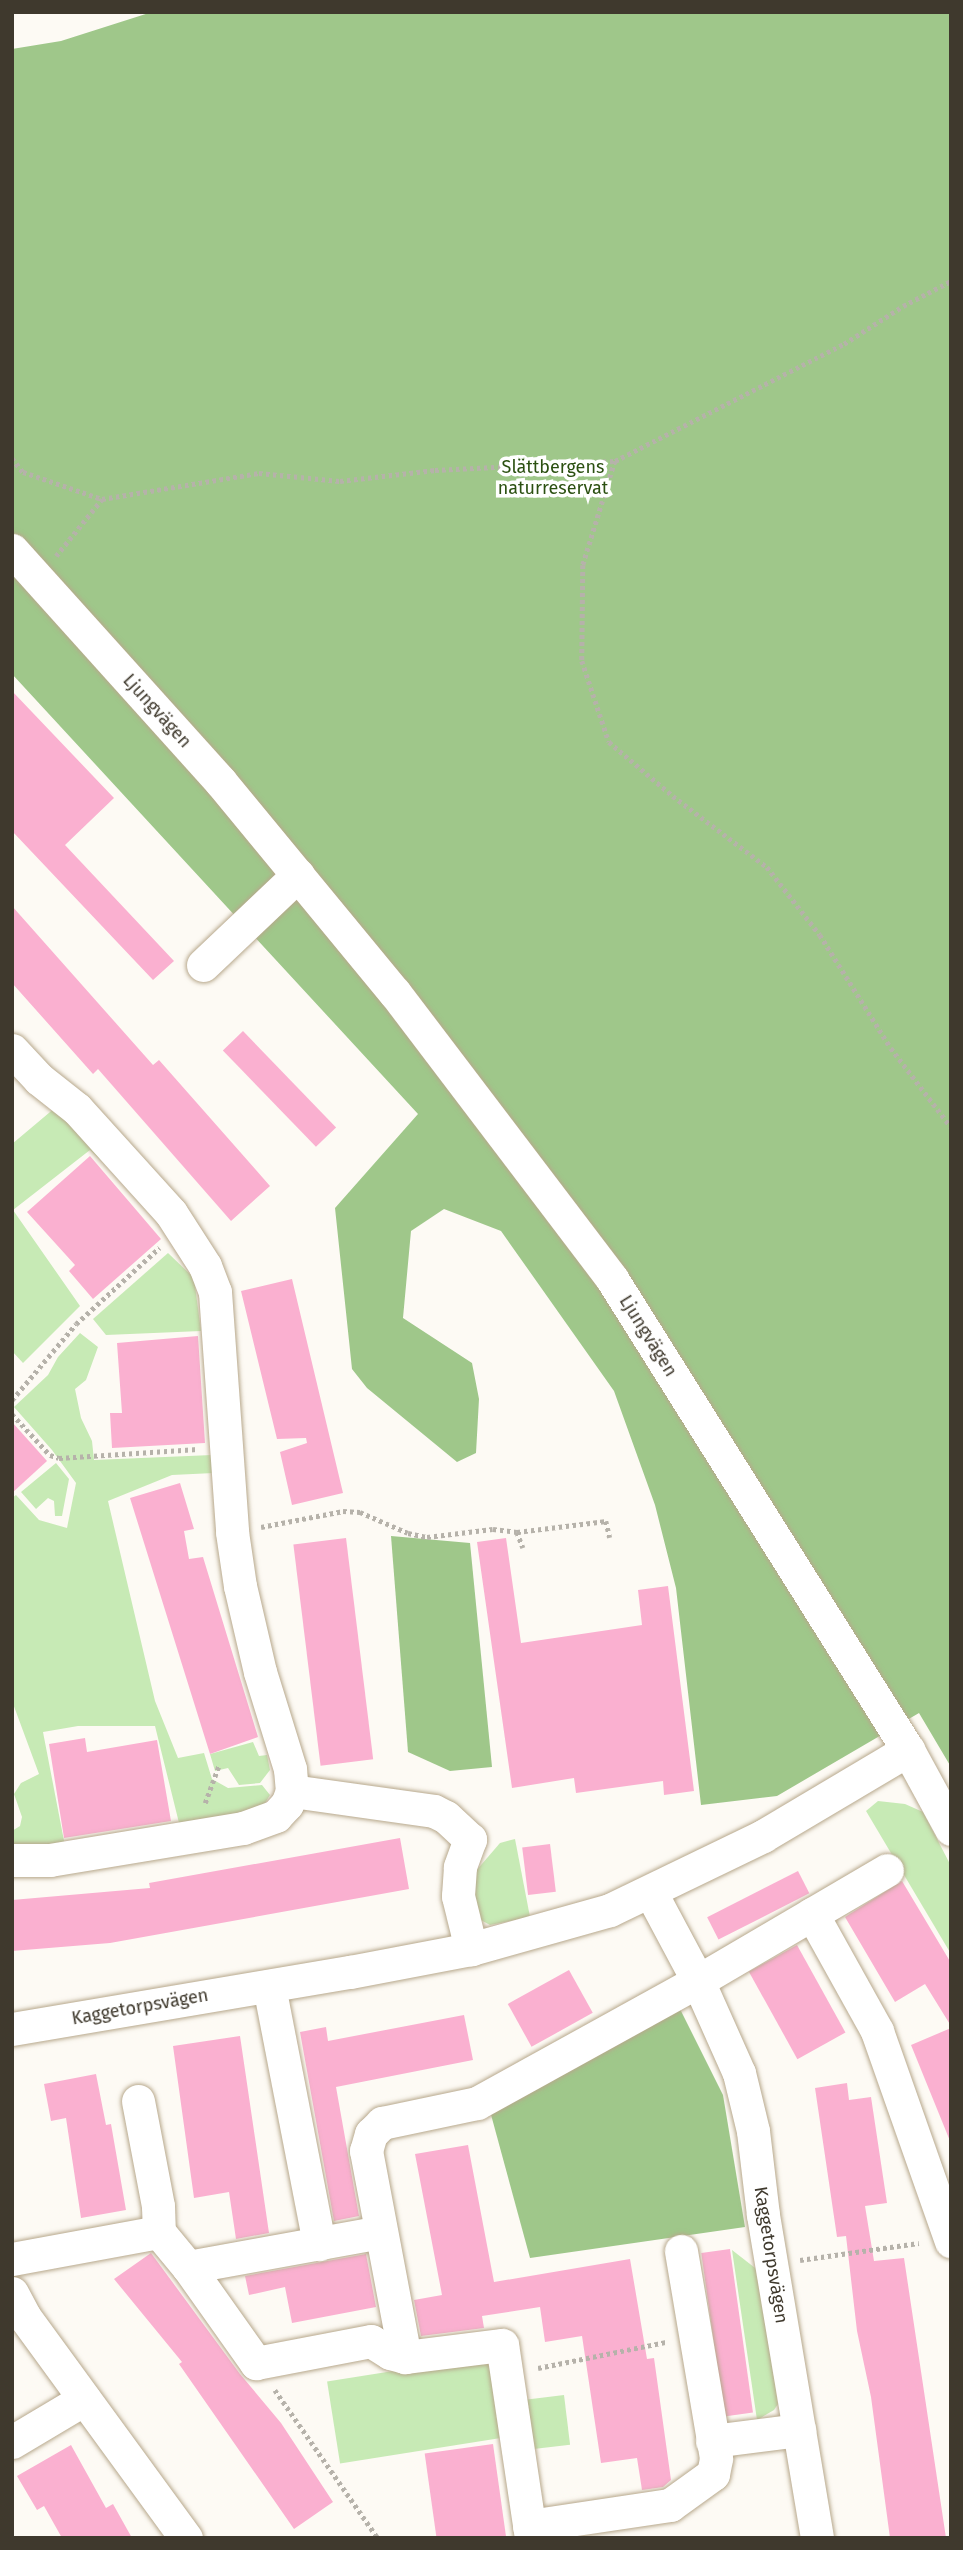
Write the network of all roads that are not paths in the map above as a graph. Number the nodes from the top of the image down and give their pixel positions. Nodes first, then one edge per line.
1 (12, 550) edge
2 (298, 875) junction
3 (202, 965) dead end
4 (12, 1050) edge
5 (908, 1751) junction
6 (292, 1791) junction
7 (951, 1829) edge
8 (12, 1860) edge
9 (887, 1870) dead end
10 (651, 1893) junction
11 (812, 1913) junction
12 (471, 1949) junction
13 (698, 1981) junction
14 (269, 1986) junction
15 (12, 2029) edge
16 (138, 2101) dead end
17 (159, 2232) junction
18 (381, 2232) junction
19 (950, 2240) edge
20 (319, 2244) junction
21 (681, 2251) dead end
22 (12, 2259) edge
23 (188, 2267) junction
24 (12, 2293) edge
25 (405, 2357) junction
26 (84, 2399) junction
27 (799, 2430) junction
28 (712, 2441) junction
29 (12, 2442) edge
30 (530, 2532) edge
31 (186, 2538) edge
32 (817, 2538) edge

1 - 2 street, Ljungvägen
2 - 3 street
2 - 5 street, Ljungvägen
4 - 6 street
5 - 7 street, Ljungvägen
5 - 10 street, Kaggetorpsvägen
6 - 8 street
6 - 12 street
9 - 11 street
10 - 12 street, Kaggetorpsvägen
10 - 13 street, Kaggetorpsvägen
11 - 13 street
11 - 19 street
12 - 14 street, Kaggetorpsvägen
13 - 18 street
13 - 27 street, Kaggetorpsvägen
14 - 15 street, Kaggetorpsvägen
14 - 20 street
16 - 17 street
17 - 22 street
17 - 23 street
18 - 20 street
18 - 25 street
20 - 23 street
21 - 28 street
23 - 25 street
24 - 26 street
25 - 30 street
26 - 29 street
26 - 31 street
27 - 28 street
27 - 32 street, Kaggetorpsvägen
28 - 30 street

